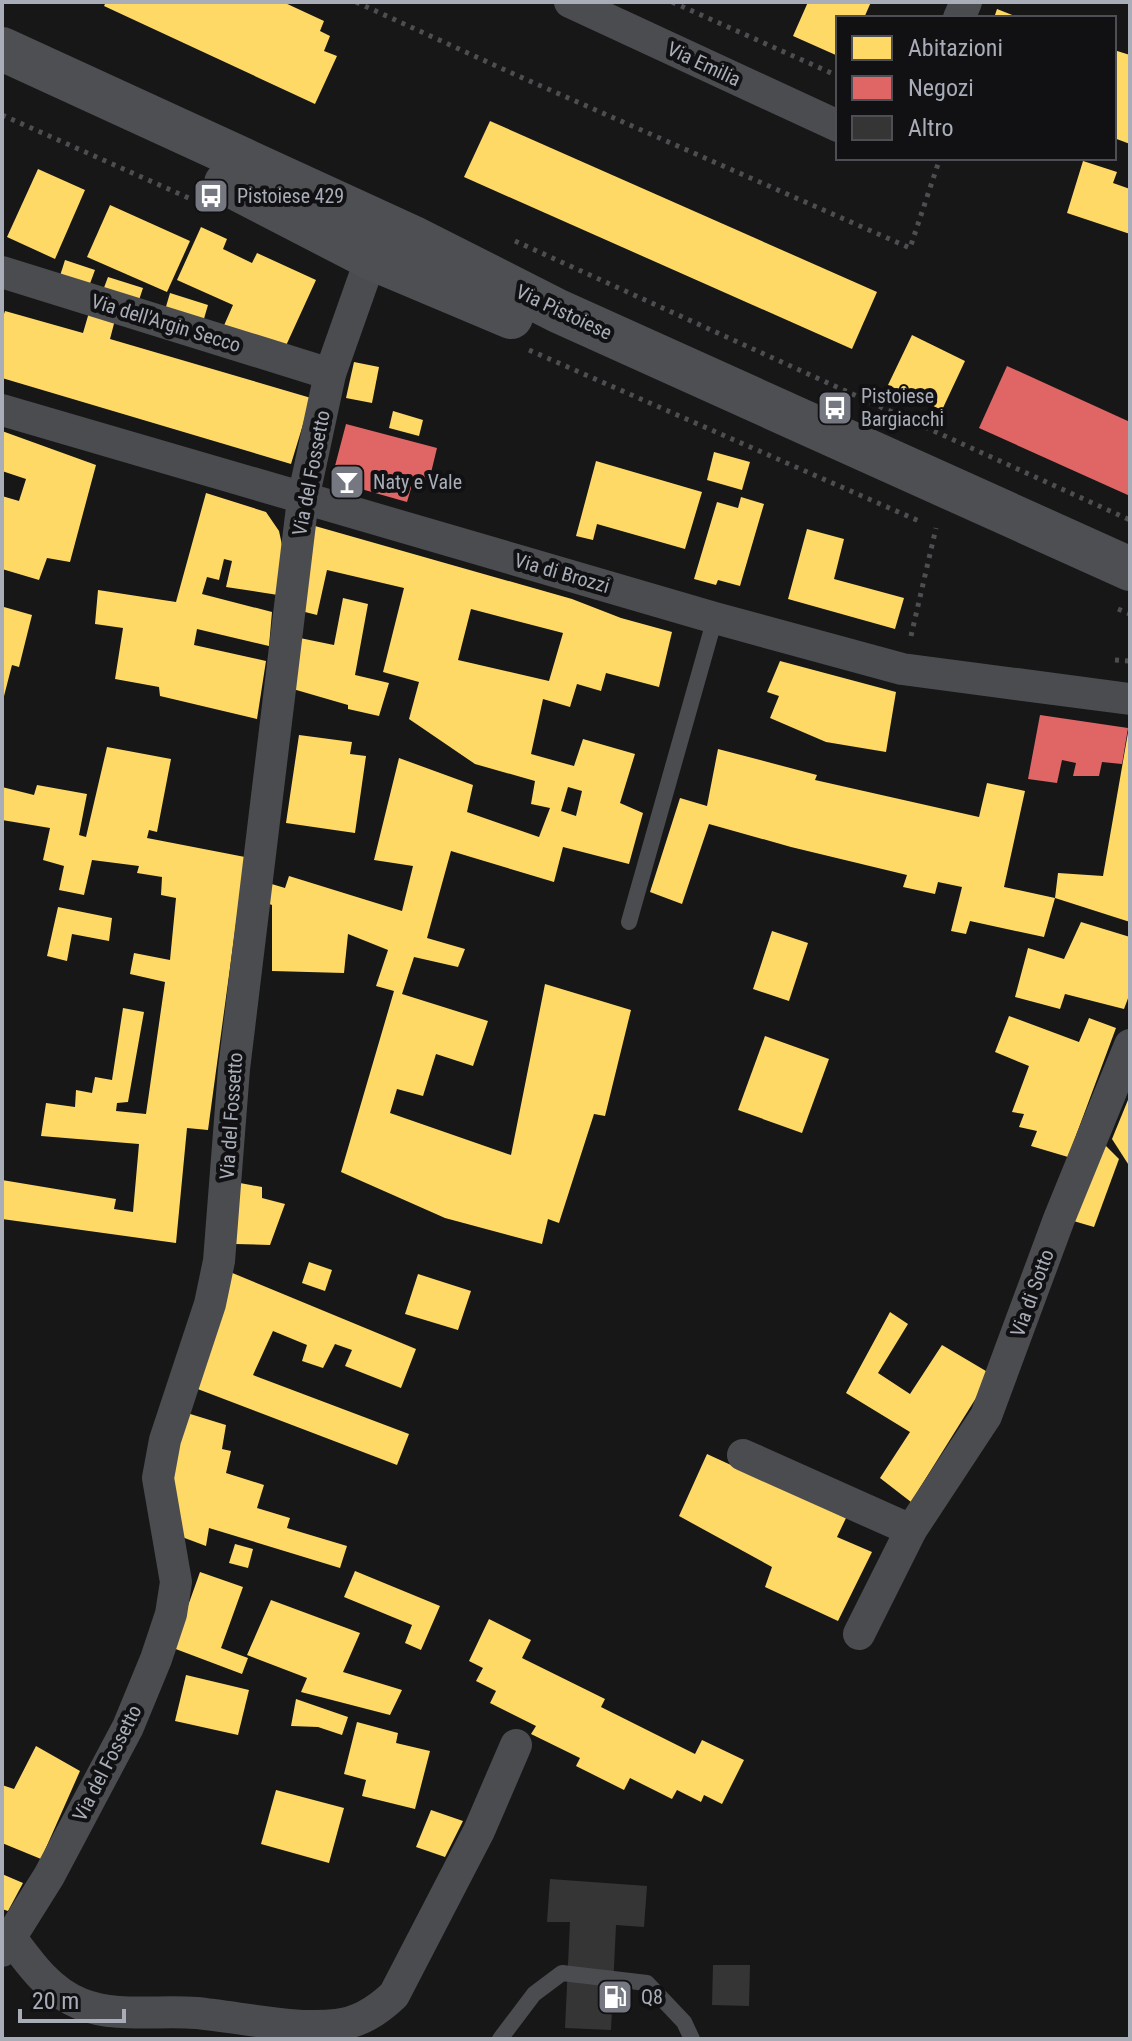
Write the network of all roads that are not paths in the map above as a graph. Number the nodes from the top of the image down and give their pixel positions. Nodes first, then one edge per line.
1 (570, 2) edge
2 (2, 49) edge
3 (2, 80) edge
4 (836, 125) edge
5 (371, 258) junction
6 (2, 272) edge
7 (330, 374) junction
8 (2, 410) edge
9 (303, 499) junction
10 (1125, 591) edge
11 (715, 618) junction
12 (1130, 699) edge
13 (629, 922) dead end
14 (1130, 1045) edge
15 (743, 1455) dead end
16 (911, 1530) junction
17 (859, 1634) dead end
18 (516, 1745) dead end
19 (7, 1944) edge
20 (500, 2039) edge
21 (692, 2039) edge

1 - 4 street, Via Emilia
2 - 10 main road, Via Pistoiese
3 - 5 main road, Via Pistoiese
5 - 7 street, Via del Fossetto
5 - 10 main road, Via Pistoiese
6 - 7 street, Via dell'Argin Secco
7 - 9 street, Via del Fossetto
8 - 9 street, Via di Brozzi
9 - 11 street, Via di Brozzi
9 - 19 street, Via del Fossetto
11 - 12 street, Via di Brozzi
11 - 13 lane
14 - 16 street, Via di Sotto
15 - 16 street
16 - 17 street, Via di Sotto
18 - 19 street, Via del Fossetto
20 - 21 lane

